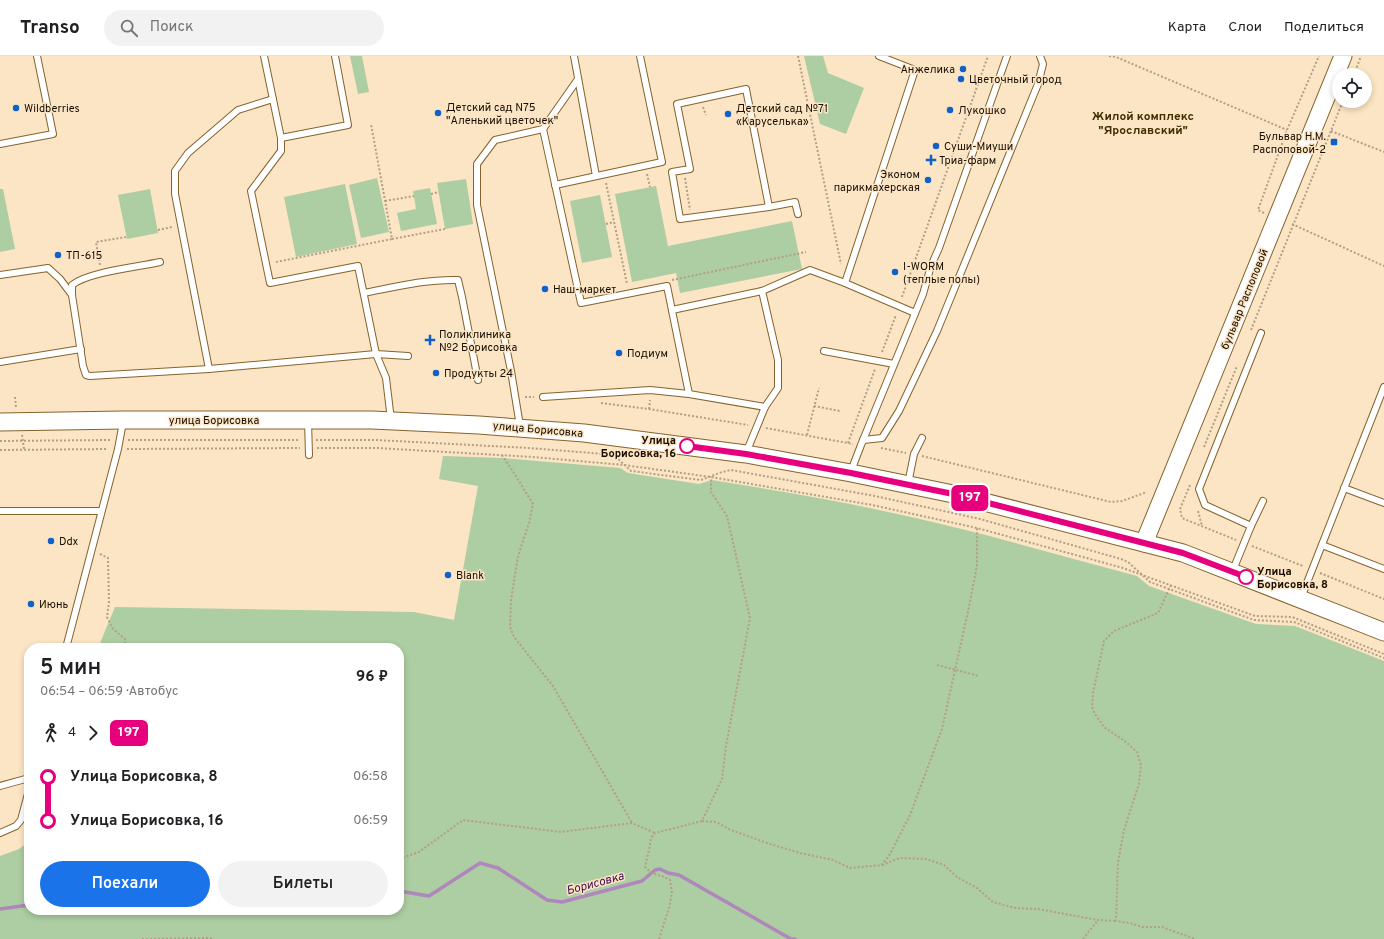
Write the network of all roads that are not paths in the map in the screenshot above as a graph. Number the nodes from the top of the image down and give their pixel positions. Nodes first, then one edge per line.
1 (37, 56) edge
2 (264, 56) edge
3 (335, 56) edge
4 (574, 56) edge
5 (640, 56) edge
6 (879, 56) edge
7 (1008, 56) edge
8 (1040, 56) edge
9 (1343, 56) edge
10 (578, 79) junction
11 (273, 99) junction
12 (543, 129) junction
13 (281, 138) junction
14 (0, 144) edge
15 (596, 176) junction
16 (555, 185) junction
17 (769, 207) junction
18 (798, 214) dead end
19 (160, 262) dead end
20 (0, 275) edge
21 (845, 283) junction
22 (762, 291) junction
23 (364, 294) junction
24 (72, 295) junction
25 (672, 310) junction
26 (915, 313) junction
27 (1261, 333) dead end
28 (80, 350) junction
29 (824, 351) dead end
30 (376, 354) junction
31 (408, 356) dead end
32 (0, 362) edge
33 (894, 364) junction
34 (209, 369) junction
35 (478, 380) dead end
36 (1384, 387) edge
37 (689, 394) junction
38 (543, 397) road end
39 (765, 407) junction
40 (123, 420) junction
41 (308, 420) junction
42 (391, 421) junction
43 (0, 422) edge
44 (520, 427) junction
45 (922, 438) dead end
46 (862, 442) junction
47 (746, 454) junction
48 (309, 455) dead end
49 (851, 473) junction
50 (908, 484) junction
51 (1344, 488) junction
52 (1263, 501) dead end
53 (1384, 503) edge
54 (0, 511) edge
55 (101, 511) junction
56 (1251, 526) junction
57 (1144, 542) junction
58 (1322, 545) junction
59 (1384, 569) edge
60 (1232, 572) junction
61 (1301, 599) junction
62 (1384, 632) edge
63 (67, 643) edge
64 (24, 779) edge
65 (0, 786) edge
66 (24, 809) edge
67 (0, 833) edge

1 - 14 lane
2 - 11 lane
3 - 13 lane
4 - 10 lane
5 - 15 lane
6 - 21 lane
7 - 26 lane
8 - 46 lane
9 - 57 street, бульвар Распоповой
10 - 12 lane
10 - 15 lane
11 - 13 lane
11 - 34 lane
12 - 16 lane
12 - 44 lane
13 - 23 lane
15 - 16 lane
16 - 25 lane
17 - 17 lane
17 - 18 lane
19 - 24 lane
20 - 24 lane
21 - 22 lane
21 - 26 lane
22 - 25 lane
22 - 39 lane
23 - 30 lane
23 - 35 lane
24 - 28 lane
25 - 37 lane
26 - 33 lane
27 - 56 lane
28 - 32 lane
28 - 34 lane
29 - 33 lane
30 - 31 lane
30 - 34 lane
30 - 42 lane
33 - 46 lane
36 - 51 lane
37 - 38 lane
37 - 39 lane
39 - 47 lane
40 - 41 street, улица Борисовка
40 - 43 street, улица Борисовка
40 - 55 lane
41 - 42 street, улица Борисовка
41 - 48 lane
42 - 44 street, улица Борисовка
44 - 47 street, улица Борисовка
45 - 50 lane
46 - 49 lane
47 - 49 street, улица Борисовка
49 - 50 street, улица Борисовка
50 - 57 street, улица Борисовка
51 - 53 lane
51 - 58 lane
52 - 56 lane
54 - 55 lane
55 - 63 lane
56 - 60 lane
57 - 60 street, улица Борисовка
58 - 59 lane
58 - 61 lane
60 - 61 street, улица Борисовка
61 - 62 street, улица Борисовка
64 - 65 lane
66 - 67 lane

